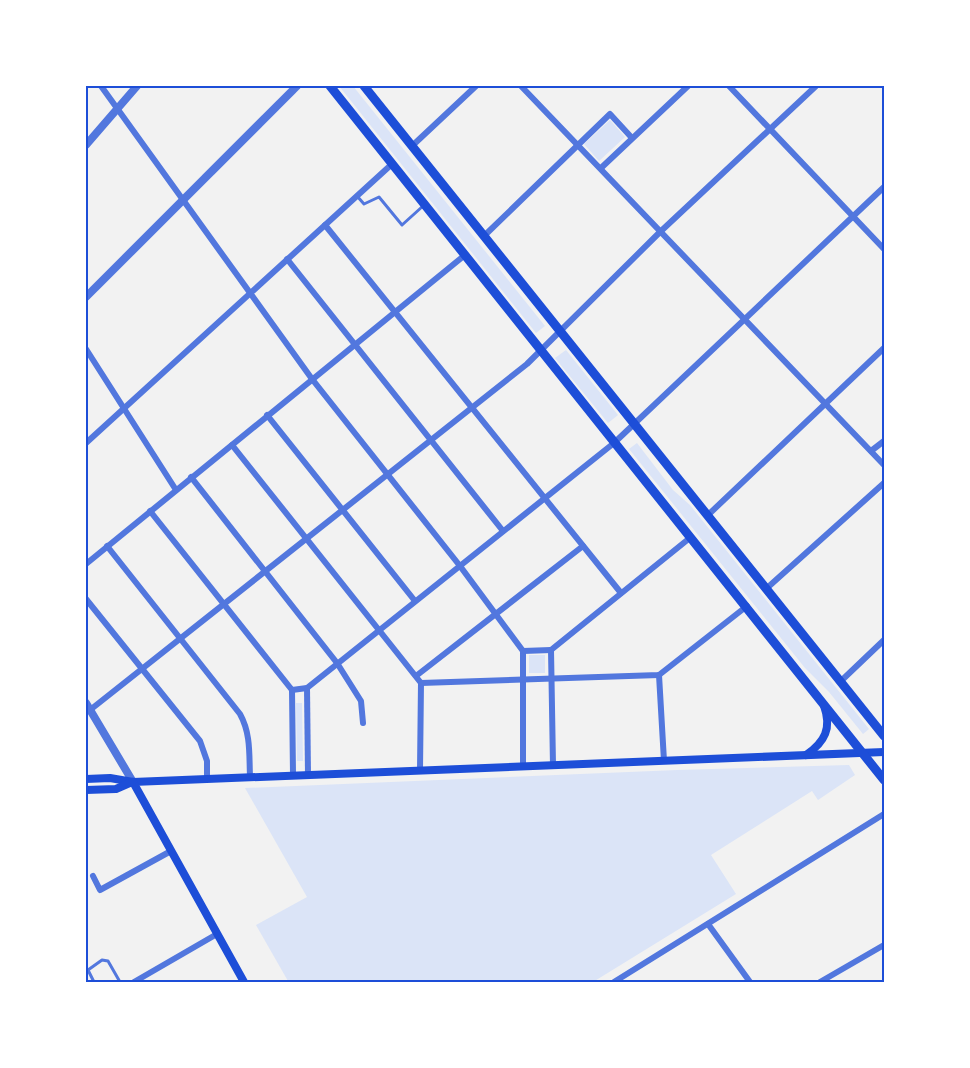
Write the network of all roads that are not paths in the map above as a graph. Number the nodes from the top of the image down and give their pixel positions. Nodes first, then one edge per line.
1 (101, 86) edge
2 (137, 86) edge
3 (297, 86) edge
4 (330, 86) edge
5 (364, 86) edge
6 (476, 86) edge
7 (521, 86) edge
8 (688, 86) edge
9 (729, 86) edge
10 (816, 86) edge
11 (117, 108) junction
12 (770, 129) junction
13 (632, 138) junction
14 (86, 145) edge
15 (578, 145) junction
16 (412, 146) junction
17 (392, 164) junction
18 (601, 168) junction
19 (885, 187) edge
20 (357, 196) junction
21 (183, 200) junction
22 (425, 205) junction
23 (854, 217) junction
24 (325, 225) junction
25 (660, 232) junction
26 (484, 236) junction
27 (885, 249) edge
28 (465, 255) junction
29 (287, 260) junction
30 (250, 294) junction
31 (86, 297) edge
32 (395, 312) junction
33 (745, 320) junction
34 (561, 332) junction
35 (354, 345) junction
36 (885, 348) edge
37 (86, 349) edge
38 (542, 351) junction
39 (312, 379) junction
40 (826, 404) junction
41 (124, 408) junction
42 (472, 408) junction
43 (267, 416) junction
44 (635, 424) junction
45 (431, 441) junction
46 (885, 441) edge
47 (86, 443) edge
48 (614, 443) junction
49 (232, 445) junction
50 (871, 451) junction
51 (885, 465) edge
52 (387, 475) junction
53 (191, 477) junction
54 (885, 483) edge
55 (176, 490) junction
56 (544, 499) junction
57 (343, 510) junction
58 (150, 512) junction
59 (708, 515) junction
60 (503, 531) junction
61 (691, 537) junction
62 (306, 539) junction
63 (107, 546) junction
64 (583, 546) junction
65 (86, 564) edge
66 (460, 566) junction
67 (265, 571) junction
68 (767, 588) junction
69 (621, 593) junction
70 (86, 599) edge
71 (415, 602) junction
72 (224, 604) junction
73 (747, 606) junction
74 (497, 614) junction
75 (379, 630) junction
76 (181, 638) junction
77 (885, 640) edge
78 (550, 650) junction
79 (523, 651) junction
80 (337, 663) junction
81 (143, 670) junction
82 (660, 675) junction
83 (416, 676) junction
84 (551, 678) junction
85 (523, 680) junction
86 (841, 681) junction
87 (421, 683) junction
88 (307, 688) junction
89 (292, 690) junction
90 (823, 702) junction
91 (88, 707) edge
92 (363, 723) dead end
93 (885, 736) edge
94 (885, 752) edge
95 (863, 753) junction
96 (805, 755) junction
97 (664, 761) junction
98 (553, 765) junction
99 (524, 766) junction
100 (420, 770) junction
101 (293, 774) junction
102 (308, 774) junction
103 (250, 776) junction
104 (207, 778) junction
105 (86, 779) edge
106 (885, 780) edge
107 (133, 782) junction
108 (86, 789) edge
109 (885, 814) edge
110 (171, 851) junction
111 (93, 876) dead end
112 (708, 924) junction
113 (217, 934) junction
114 (885, 945) edge
115 (94, 982) edge
116 (120, 982) edge
117 (134, 982) edge
118 (244, 982) edge
119 (614, 982) edge
120 (750, 982) edge
121 (820, 982) edge

1 - 11 street
2 - 11 street
3 - 21 street
4 - 17 main road
5 - 16 main road
6 - 16 street
7 - 15 street
8 - 13 street
9 - 12 street
10 - 12 street
11 - 14 street
11 - 21 street
12 - 23 street
12 - 25 street
13 - 15 street
13 - 18 street
15 - 18 street
15 - 26 street
16 - 26 main road
17 - 20 street
17 - 22 main road
18 - 25 street
19 - 23 street
20 - 22 lane
20 - 24 street
21 - 30 street
21 - 31 street
22 - 28 main road
23 - 27 street
23 - 33 street
24 - 29 street
24 - 32 street
25 - 33 street
25 - 34 street
26 - 34 main road
28 - 32 street
28 - 38 main road
29 - 30 street
29 - 35 street
30 - 39 street
30 - 41 street
32 - 35 street
32 - 42 street
33 - 40 street
33 - 44 street
34 - 38 street
34 - 44 main road
35 - 39 street
35 - 45 street
36 - 40 street
37 - 41 street
38 - 42 street
38 - 48 main road
39 - 43 street
39 - 52 street
40 - 50 street
40 - 59 street
41 - 47 street
41 - 55 street
42 - 45 street
42 - 56 street
43 - 49 street
43 - 57 street
44 - 48 street
44 - 59 main road
45 - 52 street
45 - 60 street
46 - 50 street
48 - 56 street
48 - 61 main road
49 - 53 street
49 - 62 street
50 - 51 street
52 - 57 street
52 - 66 street
53 - 55 street
53 - 67 street
54 - 68 street
55 - 58 street
56 - 60 street
56 - 64 street
57 - 62 street
57 - 71 street
58 - 63 street
58 - 72 street
59 - 68 main road
60 - 66 street
61 - 69 street
61 - 73 main road
62 - 67 street
62 - 75 street
63 - 65 street
63 - 76 street
64 - 69 street
64 - 74 street
66 - 71 street
66 - 74 street
67 - 72 street
67 - 80 street
68 - 86 main road
69 - 78 street
70 - 81 street
71 - 75 street
72 - 76 street
72 - 89 street
73 - 82 street
73 - 90 main road
74 - 79 street
74 - 83 street
75 - 80 street
75 - 83 street
76 - 81 street
76 - 103 street
77 - 86 street
78 - 79 street
78 - 84 street
79 - 85 street
80 - 88 street
80 - 92 street
81 - 91 street
81 - 104 street
82 - 84 street
82 - 97 street
83 - 87 street
84 - 85 street
84 - 98 street
85 - 87 street
85 - 99 street
86 - 93 main road
87 - 100 street
88 - 89 street
88 - 102 street
89 - 101 street
90 - 95 main road
90 - 96 main road
91 - 107 street
94 - 95 main road
95 - 96 main road
95 - 106 main road
96 - 97 main road
97 - 98 main road
98 - 99 main road
99 - 100 main road
100 - 102 main road
101 - 102 main road
101 - 103 main road
103 - 104 main road
104 - 107 main road
105 - 107 main road
107 - 108 main road
107 - 110 main road
109 - 112 street
110 - 111 street
110 - 113 main road
112 - 119 street
112 - 120 street
113 - 117 street
113 - 118 main road
114 - 121 street
115 - 116 lane

